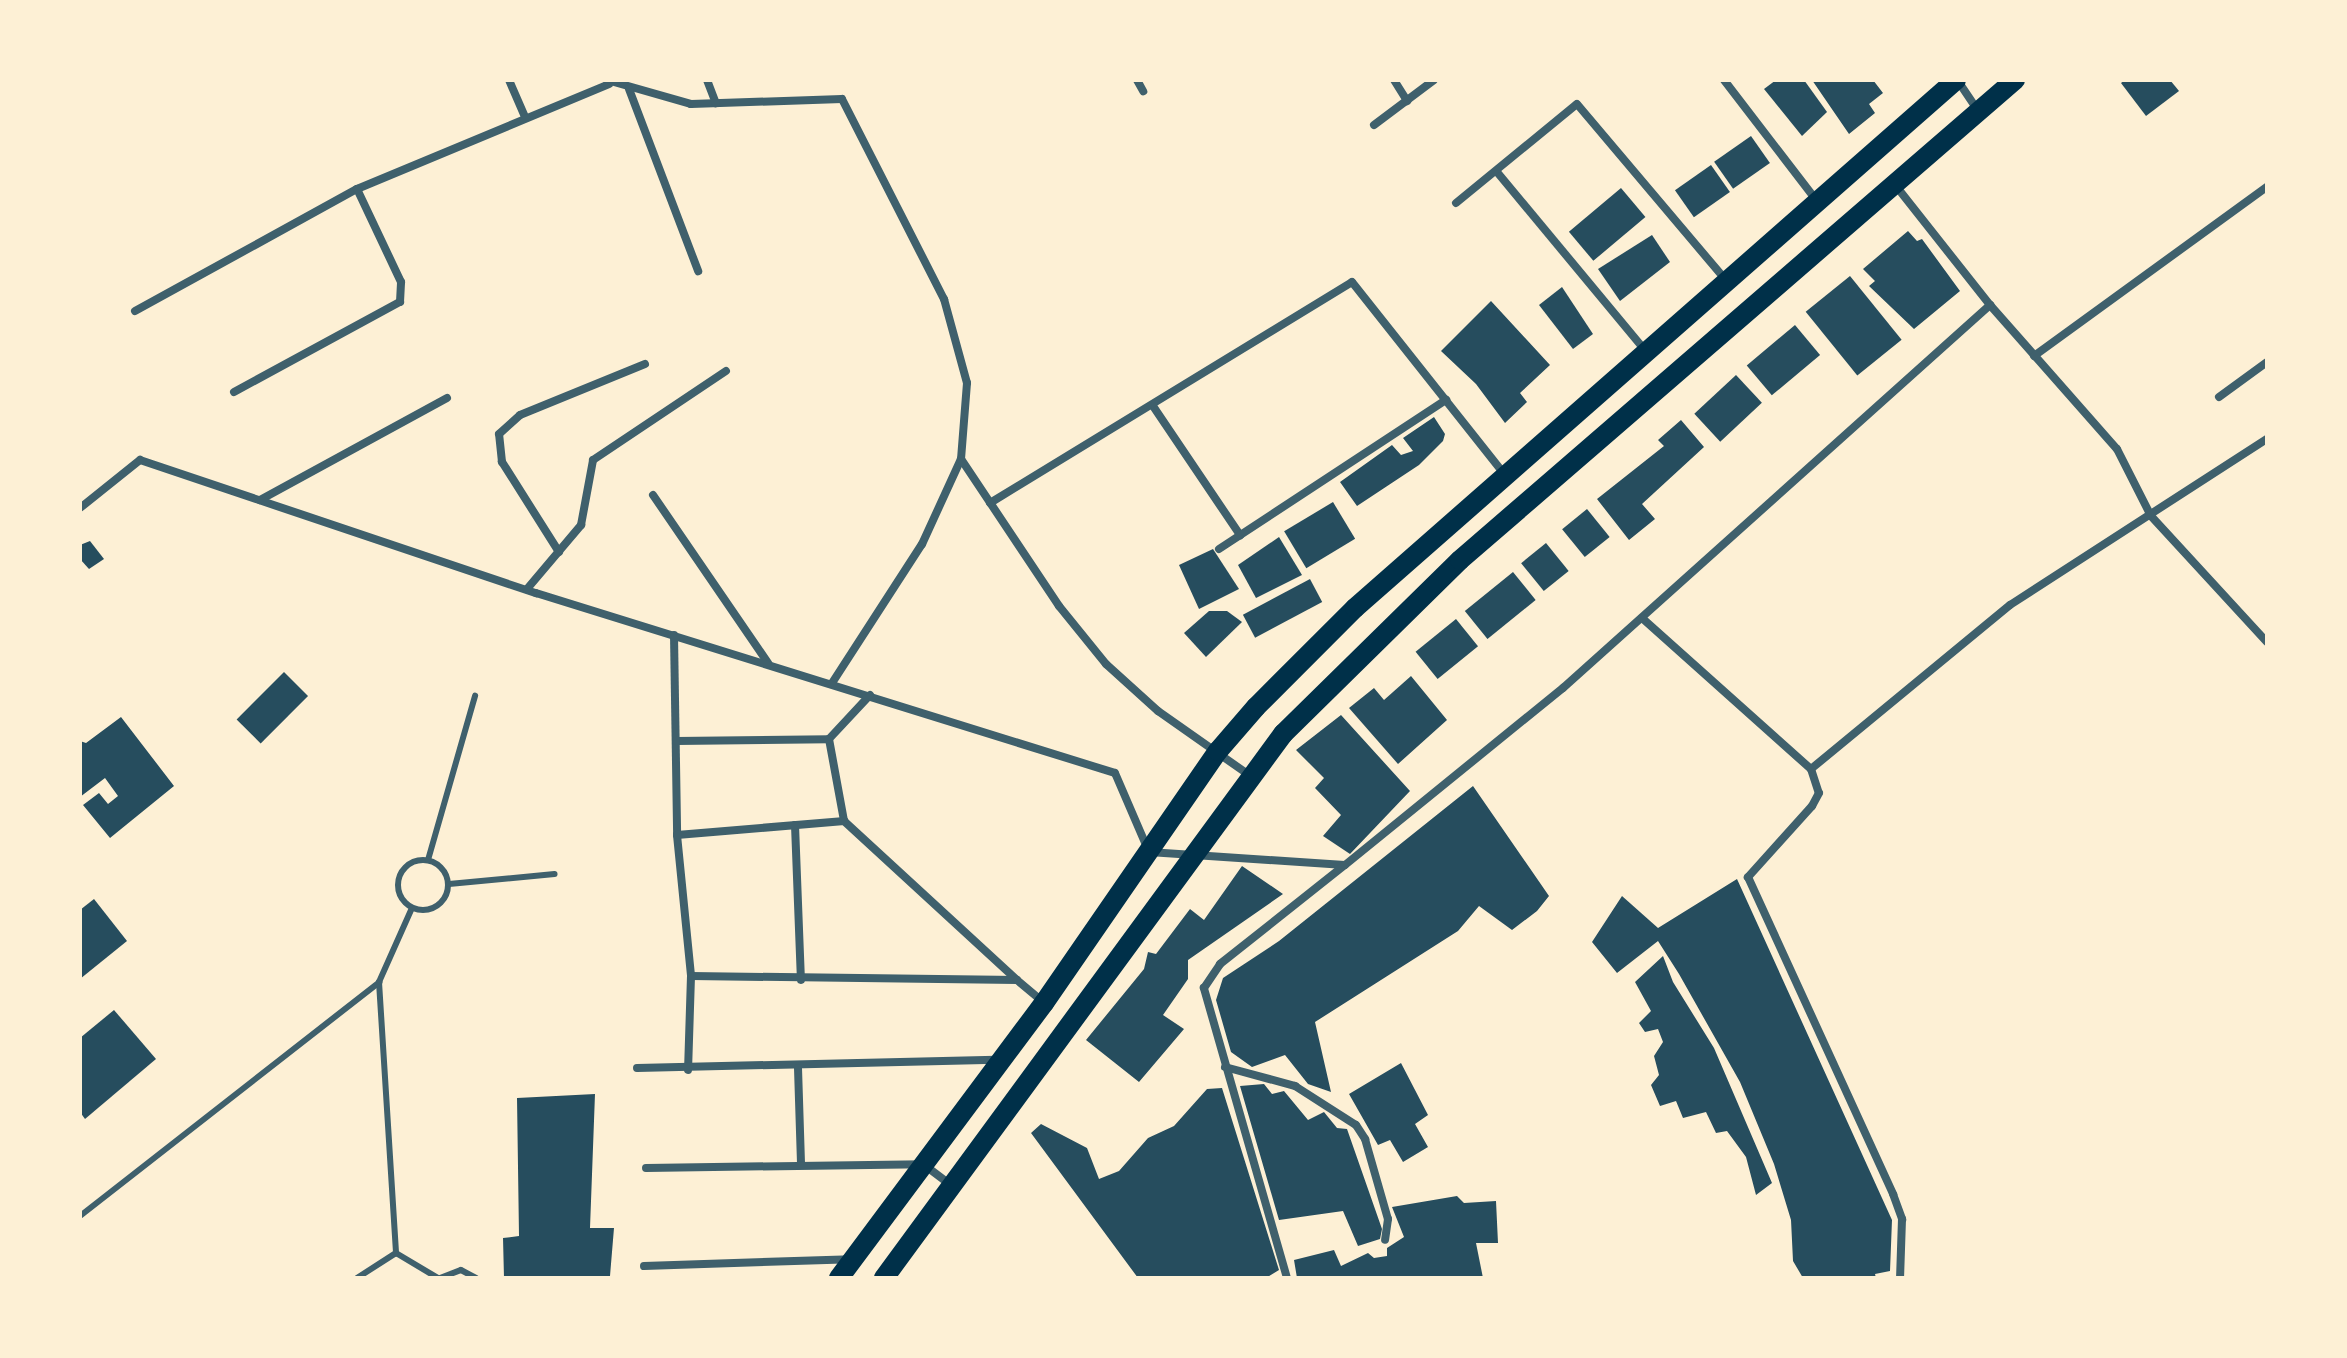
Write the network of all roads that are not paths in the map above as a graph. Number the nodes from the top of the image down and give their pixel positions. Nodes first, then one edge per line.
1 (509, 80) edge
2 (707, 80) edge
3 (1137, 80) edge
4 (1394, 80) edge
5 (1434, 80) edge
6 (1739, 80) edge
7 (1957, 80) edge
8 (2015, 80) edge
9 (608, 82) edge
10 (1727, 84) edge
11 (629, 89) junction
12 (1143, 91) dead end
13 (1407, 101) junction
14 (716, 103) junction
15 (1979, 111) junction
16 (525, 117) junction
17 (1374, 125) dead end
18 (1497, 172) junction
19 (1896, 186) junction
20 (2267, 187) edge
21 (357, 189) junction
22 (1817, 201) junction
23 (1456, 203) dead end
24 (698, 271) dead end
25 (1726, 280) junction
26 (1990, 305) junction
27 (135, 311) dead end
28 (1645, 351) junction
29 (2034, 356) junction
30 (2267, 362) edge
31 (645, 364) dead end
32 (726, 371) dead end
33 (234, 392) dead end
34 (2219, 397) dead end
35 (447, 398) dead end
36 (1446, 400) junction
37 (1153, 406) junction
38 (2267, 439) edge
39 (961, 459) junction
40 (1505, 475) junction
41 (653, 495) dead end
42 (260, 500) junction
43 (990, 503) junction
44 (80, 508) edge
45 (2151, 516) junction
46 (1240, 535) junction
47 (1219, 549) dead end
48 (559, 552) junction
49 (527, 589) junction
50 (1642, 618) junction
51 (674, 635) junction
52 (2265, 636) edge
53 (769, 664) junction
54 (832, 683) junction
55 (870, 695) junction
56 (475, 696) dead end
57 (829, 739) junction
58 (676, 741) junction
59 (1218, 751) junction
60 (1811, 769) junction
61 (1249, 775) junction
62 (844, 821) junction
63 (795, 825) junction
64 (677, 835) junction
65 (1149, 852) junction
66 (1192, 858) junction
67 (428, 860) junction
68 (1345, 865) junction
69 (555, 874) dead end
70 (449, 884) junction
71 (412, 908) junction
72 (691, 976) junction
73 (801, 980) junction
74 (1017, 980) junction
75 (379, 982) junction
76 (1044, 1003) junction
77 (998, 1060) junction
78 (1225, 1067) junction
79 (637, 1068) dead end
80 (798, 1068) junction
81 (688, 1070) junction
82 (923, 1164) junction
83 (801, 1165) junction
84 (646, 1168) dead end
85 (953, 1186) junction
86 (80, 1216) edge
87 (1385, 1240) dead end
88 (396, 1253) junction
89 (853, 1259) junction
90 (644, 1266) dead end
91 (357, 1278) edge
92 (439, 1278) edge
93 (476, 1278) edge
94 (839, 1278) edge
95 (884, 1278) edge
96 (1287, 1278) edge
97 (1900, 1278) edge

1 - 16 street
2 - 14 street
3 - 12 street
4 - 13 street
5 - 13 street
6 - 10 street
7 - 15 street
7 - 22 highway
8 - 15 highway
9 - 11 street
9 - 16 street
10 - 22 street
11 - 14 street
11 - 24 street
13 - 17 street
14 - 39 street
15 - 19 highway
16 - 21 street
18 - 23 street
18 - 25 street
18 - 28 street
19 - 26 street
19 - 61 highway
20 - 29 street
21 - 27 street
21 - 33 street
22 - 25 highway
25 - 28 highway
26 - 29 street
26 - 50 street
28 - 40 highway
29 - 45 street
30 - 34 street
31 - 48 street
32 - 48 street
35 - 42 street
36 - 37 street
36 - 40 street
36 - 46 street
37 - 43 street
37 - 46 street
38 - 45 street
39 - 43 street
39 - 54 street
40 - 59 highway
41 - 53 street
42 - 44 street
42 - 49 street
43 - 59 street
45 - 52 street
45 - 60 street
46 - 47 street
48 - 49 street
49 - 51 street
50 - 60 street
50 - 68 street
51 - 53 street
51 - 58 street
53 - 54 street
54 - 55 street
55 - 57 street
55 - 65 street
56 - 67 lane
57 - 58 street
57 - 62 street
58 - 64 street
59 - 61 street
59 - 65 highway
60 - 97 street
61 - 66 highway
62 - 63 street
62 - 74 street
63 - 64 street
63 - 73 street
64 - 72 street
65 - 66 street
65 - 76 highway
66 - 68 street
66 - 85 highway
67 - 70 lane
67 - 71 lane
68 - 78 street
69 - 70 lane
70 - 71 lane
71 - 75 lane
72 - 73 street
72 - 81 street
73 - 74 street
74 - 76 street
75 - 86 lane
75 - 88 lane
76 - 77 highway
77 - 80 street
77 - 82 highway
78 - 87 street
78 - 96 street
79 - 81 street
80 - 81 street
80 - 83 street
82 - 83 street
82 - 85 street
82 - 89 highway
83 - 84 street
85 - 95 highway
88 - 91 lane
88 - 92 lane
89 - 90 street
89 - 94 highway
92 - 93 lane

